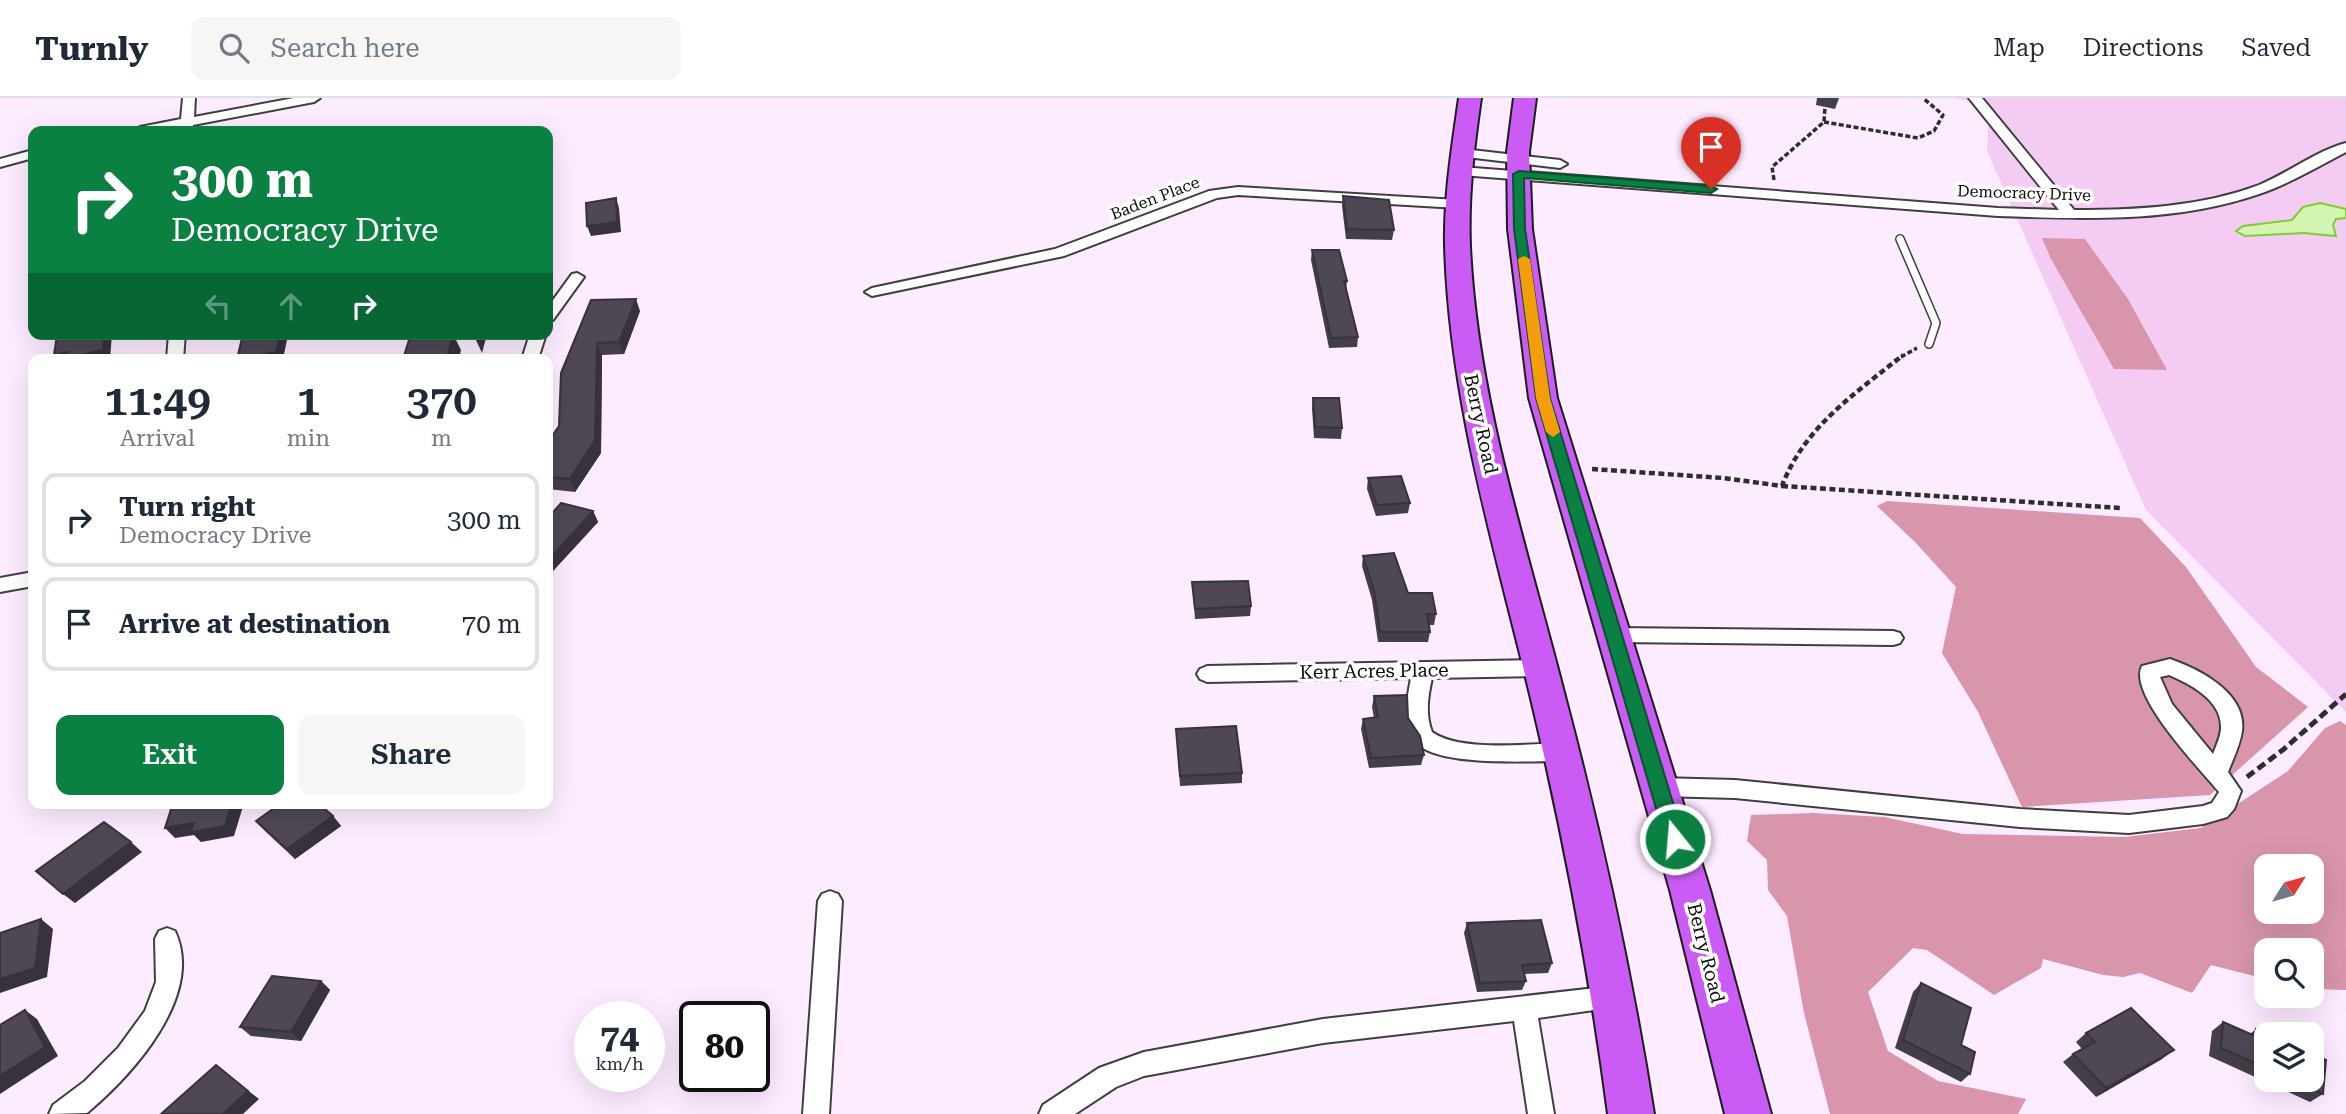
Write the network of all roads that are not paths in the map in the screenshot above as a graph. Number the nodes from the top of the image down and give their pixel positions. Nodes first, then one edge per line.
1 (189, 98) edge
2 (314, 98) edge
3 (1470, 98) edge
4 (1525, 98) edge
5 (1975, 98) edge
6 (186, 126) edge
7 (190, 126) edge
8 (2346, 147) edge
9 (28, 155) edge
10 (0, 163) edge
11 (1519, 167) junction
12 (1461, 176) junction
13 (2071, 215) junction
14 (1900, 239) dead end
15 (577, 277) dead end
16 (872, 292) dead end
17 (553, 310) edge
18 (1929, 344) road end
19 (28, 580) edge
20 (0, 585) edge
21 (1615, 635) junction
22 (1893, 638) dead end
23 (1541, 668) junction
24 (1423, 670) junction
25 (1207, 674) dead end
26 (1561, 752) junction
27 (2223, 783) junction
28 (1659, 787) junction
29 (830, 901) dead end
30 (167, 939) dead end
31 (1613, 998) junction
32 (1524, 1008) junction
33 (62, 1114) edge
34 (816, 1114) edge
35 (1052, 1114) edge
36 (1541, 1114) edge
37 (1631, 1114) edge
38 (1748, 1114) edge

1 - 6 street
2 - 7 street
3 - 12 highway, Berry Road
4 - 11 highway, Berry Road
5 - 13 street
8 - 13 street, Democracy Drive
9 - 10 street
11 - 12 street, Democracy Drive
11 - 13 street, Democracy Drive
11 - 21 highway, Berry Road
12 - 16 street, Baden Place
12 - 23 highway, Berry Road
14 - 18 lane
15 - 17 street
19 - 20 street
21 - 22 street
21 - 28 highway, Berry Road
23 - 24 street, Kerr Acres Place
23 - 26 highway, Berry Road
24 - 25 street, Kerr Acres Place
24 - 26 street
26 - 31 highway, Berry Road
27 - 27 street
27 - 28 street
28 - 38 highway, Berry Road
29 - 34 street
30 - 33 street
31 - 32 street
31 - 37 highway, Berry Road
32 - 35 street
32 - 36 street

